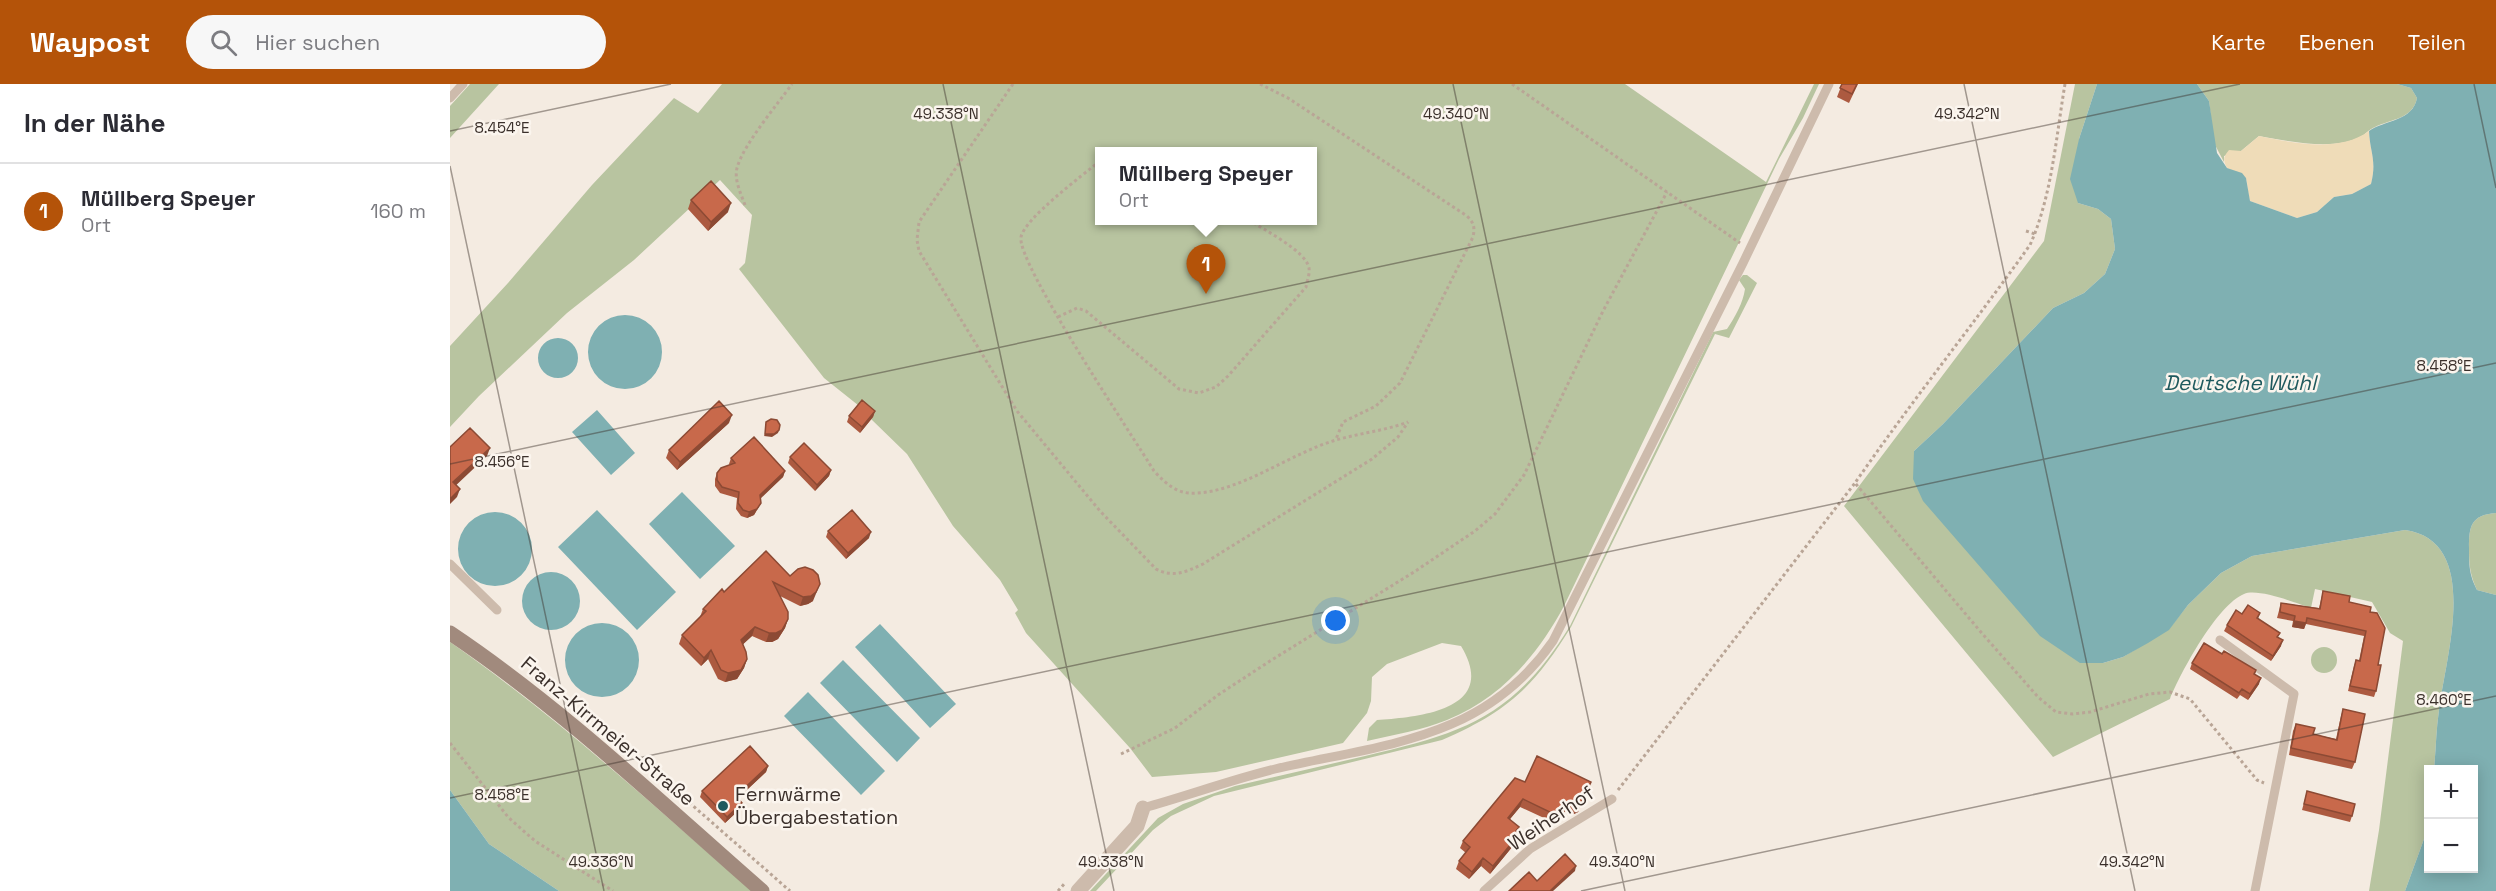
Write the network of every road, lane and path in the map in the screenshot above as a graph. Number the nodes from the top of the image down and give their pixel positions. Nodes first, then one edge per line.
1 (463, 84) edge
2 (792, 84) edge
3 (1013, 84) edge
4 (1260, 84) edge
5 (1512, 84) edge
6 (1829, 84) edge
7 (2065, 84) edge
8 (450, 98) edge
9 (1095, 165) edge
10 (1667, 192) junction
11 (745, 205) dead end
12 (1257, 225) edge
13 (2026, 231) dead end
14 (2035, 234) junction
15 (1749, 249) junction
16 (1058, 317) junction
17 (1336, 439) junction
18 (1855, 483) junction
19 (450, 564) edge
20 (497, 609) dead end
21 (450, 633) edge
22 (2220, 640) dead end
23 (450, 743) edge
24 (1121, 754) dead end
25 (2274, 787) junction
26 (673, 792) dead end
27 (1612, 799) joint
28 (1143, 808) joint
29 (613, 891) edge
30 (762, 891) edge
31 (790, 891) edge
32 (1078, 891) edge
33 (1484, 891) edge
34 (2255, 891) edge

1 - 8 lane
2 - 11 path
3 - 17 path
4 - 17 path
5 - 10 path
6 - 15 lane
7 - 14 path
9 - 16 path
10 - 15 path
10 - 24 path
12 - 16 path
13 - 14 path
14 - 18 path
15 - 28 lane
16 - 17 path
18 - 25 path
18 - 27 path
19 - 20 lane
21 - 30 street, Franz-Kirrmeier-Straße
22 - 25 lane
23 - 29 path
25 - 34 lane
26 - 31 path
27 - 33 lane, Weiherhof
28 - 32 street

